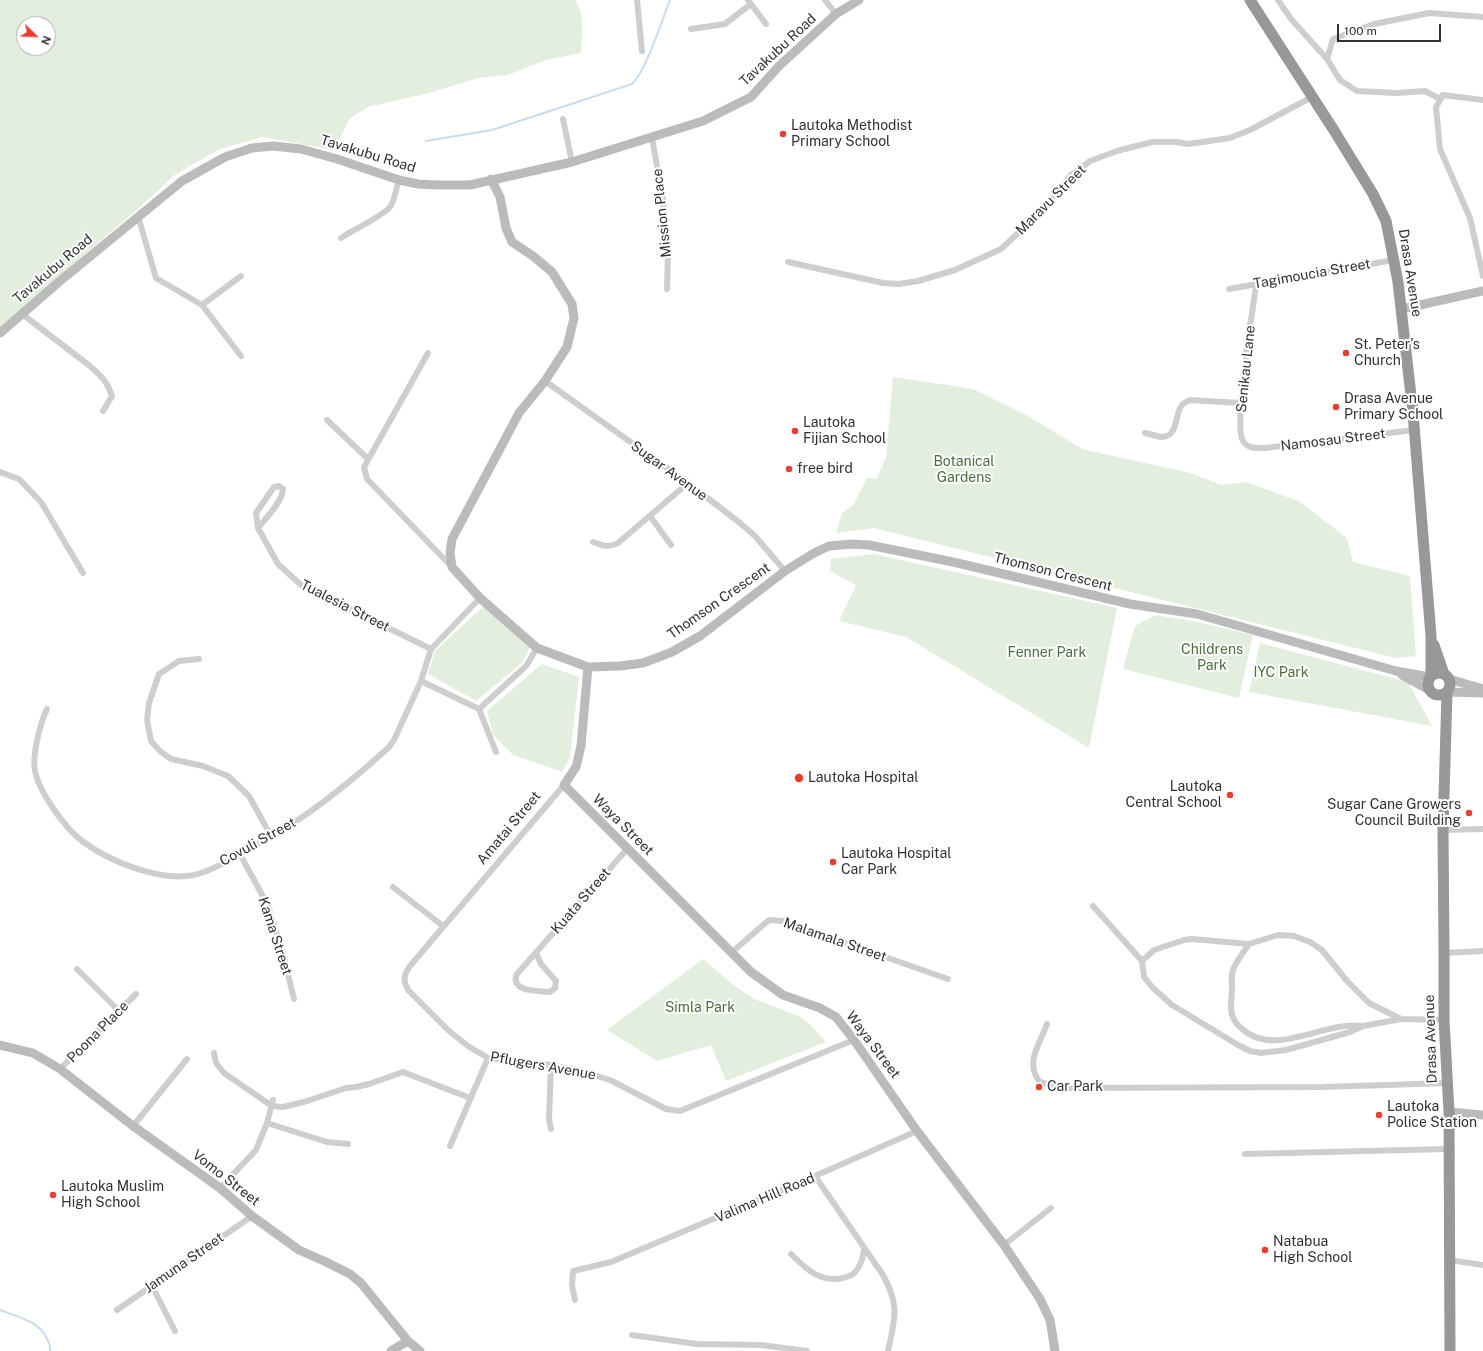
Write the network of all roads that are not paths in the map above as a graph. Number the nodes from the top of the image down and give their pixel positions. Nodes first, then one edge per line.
1 (637, 0) edge
2 (825, 0) edge
3 (859, 0) edge
4 (1250, 0) edge
5 (1278, 0) edge
6 (750, 2) edge
7 (836, 14) junction
8 (1483, 17) edge
9 (766, 24) dead end
10 (690, 28) dead end
11 (642, 51) dead end
12 (1327, 59) junction
13 (1312, 97) junction
14 (1440, 99) junction
15 (1483, 100) edge
16 (563, 119) dead end
17 (652, 138) junction
18 (572, 162) junction
19 (491, 179) junction
20 (399, 180) junction
21 (138, 216) junction
22 (342, 238) dead end
23 (1394, 260) junction
24 (788, 262) dead end
25 (241, 276) dead end
26 (1483, 276) edge
27 (1256, 285) junction
28 (667, 289) dead end
29 (1229, 289) dead end
30 (1483, 291) edge
31 (202, 305) junction
32 (1402, 309) junction
33 (22, 314) junction
34 (0, 333) edge
35 (428, 353) dead end
36 (241, 356) dead end
37 (544, 380) junction
38 (1240, 403) junction
39 (103, 411) dead end
40 (327, 420) dead end
41 (1414, 430) junction
42 (1145, 433) dead end
43 (1251, 448) joint
44 (368, 459) junction
45 (0, 472) edge
46 (688, 484) junction
47 (650, 516) junction
48 (258, 528) junction
49 (593, 542) dead end
50 (671, 545) dead end
51 (452, 567) junction
52 (785, 571) junction
53 (83, 573) dead end
54 (480, 598) junction
55 (1431, 636) junction
56 (537, 648) junction
57 (431, 649) junction
58 (199, 659) dead end
59 (588, 667) junction
60 (1396, 671) junction
61 (1447, 676) junction
62 (1431, 677) junction
63 (421, 682) junction
64 (1483, 689) edge
65 (1432, 692) junction
66 (1447, 693) junction
67 (1483, 693) edge
68 (46, 709) dead end
69 (479, 709) junction
70 (1445, 725) junction
71 (496, 752) dead end
72 (564, 785) junction
73 (1483, 829) edge
74 (1443, 830) junction
75 (271, 836) junction
76 (627, 849) junction
77 (240, 854) junction
78 (393, 887) dead end
79 (1093, 906) dead end
80 (443, 926) junction
81 (1249, 944) junction
82 (1483, 951) edge
83 (732, 952) junction
84 (536, 953) junction
85 (1444, 953) junction
86 (1142, 961) junction
87 (77, 969) dead end
88 (948, 979) dead end
89 (405, 985) joint
90 (136, 994) dead end
91 (294, 999) dead end
92 (119, 1011) junction
93 (1401, 1018) junction
94 (1444, 1020) junction
95 (1047, 1024) dead end
96 (1363, 1026) junction
97 (854, 1040) junction
98 (0, 1045) edge
99 (214, 1053) dead end
100 (488, 1058) junction
101 (187, 1059) dead end
102 (551, 1065) junction
103 (60, 1069) junction
104 (1448, 1083) junction
105 (470, 1098) junction
106 (272, 1103) junction
107 (1449, 1112) junction
108 (1483, 1115) edge
109 (267, 1123) junction
110 (133, 1126) junction
111 (551, 1129) dead end
112 (917, 1131) junction
113 (348, 1144) dead end
114 (450, 1146) dead end
115 (1448, 1149) junction
116 (1244, 1154) dead end
117 (815, 1176) junction
118 (220, 1188) junction
119 (1051, 1208) dead end
120 (252, 1216) junction
121 (1004, 1245) junction
122 (864, 1250) junction
123 (791, 1254) dead end
124 (1449, 1260) junction
125 (1483, 1265) edge
126 (152, 1286) junction
127 (575, 1300) dead end
128 (117, 1310) dead end
129 (175, 1330) dead end
130 (632, 1335) dead end
131 (408, 1341) junction
132 (761, 1348) edge
133 (391, 1351) edge
134 (420, 1351) edge
135 (807, 1351) edge
136 (888, 1351) edge
137 (1056, 1351) edge
138 (1450, 1351) edge

1 - 11 street
2 - 7 street
3 - 7 main road, Tavakubu Road
4 - 13 highway, Drasa Avenue
5 - 12 street
6 - 9 street
6 - 10 street
7 - 17 main road, Tavakubu Road
8 - 12 street
12 - 14 street
13 - 23 highway, Drasa Avenue
13 - 24 street, Maravu Street
14 - 15 street
14 - 26 street
16 - 18 street
17 - 18 main road, Tavakubu Road
17 - 28 street, Mission Place
18 - 19 main road, Tavakubu Road
19 - 20 main road, Tavakubu Road
19 - 37 main road
20 - 21 main road, Tavakubu Road
20 - 22 street
21 - 31 street
21 - 33 main road, Tavakubu Road
23 - 27 street, Tagimoucia Street
23 - 32 highway, Drasa Avenue
25 - 31 street
27 - 29 street, Tagimoucia Street
27 - 38 street, Senikau Lane
30 - 32 main road
31 - 36 street
32 - 41 highway, Drasa Avenue
33 - 34 main road, Tavakubu Road
33 - 39 street
35 - 44 street
37 - 46 street, Sugar Avenue
37 - 51 main road
38 - 42 street
38 - 43 street, Senikau Lane
40 - 44 street
41 - 43 street, Namosau Street
41 - 55 highway, Drasa Avenue
44 - 51 street
45 - 53 street
46 - 47 street
46 - 52 street, Sugar Avenue
47 - 49 street
47 - 50 street
48 - 48 street
48 - 57 street, Tualesia Street
51 - 54 main road, Thomson Crescent
52 - 59 main road, Thomson Crescent
52 - 60 main road, Thomson Crescent
54 - 56 main road, Thomson Crescent
54 - 57 street, Covuli Street
55 - 61 highway, Drasa Avenue
55 - 62 highway, Drasa Avenue
56 - 59 main road, Thomson Crescent
56 - 69 street
57 - 63 street, Covuli Street
58 - 75 street
59 - 72 main road, Amatai Street
60 - 62 main road, Thomson Crescent
60 - 65 main road, Thomson Crescent
61 - 62 highway
61 - 64 main road
61 - 66 highway
62 - 65 highway
63 - 69 street
63 - 75 street, Covuli Street
65 - 66 highway
65 - 70 highway, Drasa Avenue
66 - 67 main road
66 - 70 highway, Drasa Avenue
68 - 77 street, Covuli Street
69 - 71 street
70 - 74 highway, Drasa Avenue
72 - 76 main road, Waya Street
72 - 80 street, Amatai Street
73 - 74 street
74 - 85 highway, Drasa Avenue
75 - 77 street, Covuli Street
76 - 83 main road, Waya Street
76 - 84 street, Kuata Street
77 - 91 street, Kama Street
78 - 80 street
79 - 86 street
80 - 89 street, Amatai Street
81 - 86 street
81 - 93 street
81 - 96 street
82 - 85 street
83 - 88 street, Malamala Street
83 - 97 main road, Waya Street
84 - 84 street, Kuata Street
85 - 94 highway, Drasa Avenue
86 - 96 street
87 - 92 street
89 - 100 street, Pflugers Avenue
90 - 92 street, Poona Place
92 - 103 street, Poona Place
93 - 94 street
93 - 96 street
94 - 104 highway, Drasa Avenue
95 - 104 street
97 - 102 street, Pflugers Avenue
97 - 112 main road, Waya Street
98 - 103 main road, Vomo Street
99 - 106 street
100 - 102 street, Pflugers Avenue
100 - 105 street
101 - 110 street
102 - 111 street
103 - 110 main road, Vomo Street
104 - 107 highway, Drasa Avenue
105 - 106 street
105 - 114 street
106 - 109 street
107 - 108 main road
107 - 115 highway, Drasa Avenue
109 - 113 street
109 - 118 street
110 - 118 main road, Vomo Street
112 - 117 street, Valima Hill Road
112 - 121 main road, Waya Street
115 - 116 street
115 - 124 highway, Drasa Avenue
117 - 122 street
117 - 127 street, Valima Hill Road
118 - 120 main road, Vomo Street
119 - 121 street
120 - 126 street, Jamuna Street
120 - 131 main road, Vomo Street
121 - 137 main road, Waya Street
122 - 123 street
122 - 136 street
124 - 125 street
124 - 138 highway, Drasa Avenue
126 - 128 street, Jamuna Street
126 - 129 street
130 - 132 street
131 - 133 main road
131 - 134 main road, Vomo Street
132 - 135 street

